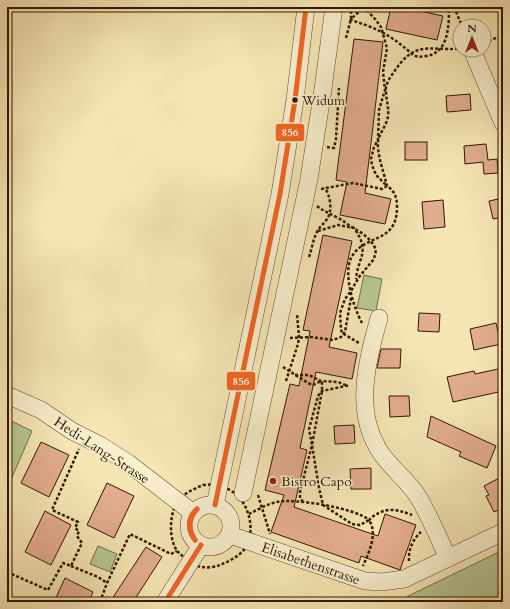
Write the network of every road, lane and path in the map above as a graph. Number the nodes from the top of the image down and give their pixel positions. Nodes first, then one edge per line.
1 (306, 7) edge
2 (450, 7) edge
3 (454, 7) edge
4 (340, 12) edge
5 (459, 18) edge
6 (350, 20) junction
7 (384, 34) junction
8 (503, 35) edge
9 (492, 40) edge
10 (441, 48) junction
11 (452, 49) edge
12 (411, 53) junction
13 (475, 58) edge
14 (385, 90) junction
15 (503, 123) edge
16 (378, 140) junction
17 (289, 142) junction
18 (315, 145) junction
19 (387, 186) junction
20 (326, 188) junction
21 (307, 189) junction
22 (329, 214) junction
23 (354, 228) junction
24 (317, 231) junction
25 (371, 242) junction
26 (309, 243) dead end
27 (362, 247) junction
28 (356, 281) junction
29 (351, 291) junction
30 (351, 298) junction
31 (379, 318) dead end
32 (344, 334) junction
33 (299, 337) junction
34 (276, 339) junction
35 (367, 341) junction
36 (279, 364) dead end
37 (289, 372) junction
38 (295, 375) junction
39 (286, 381) dead end
40 (321, 381) junction
41 (349, 386) junction
42 (359, 389) junction
43 (322, 391) junction
44 (7, 395) edge
45 (312, 445) junction
46 (80, 447) dead end
47 (250, 491) joint
48 (303, 502) junction
49 (215, 505) junction
50 (323, 505) junction
51 (262, 508) junction
52 (193, 513) junction
53 (249, 514) dead end
54 (416, 516) dead end
55 (369, 520) junction
56 (503, 532) edge
57 (426, 534) dead end
58 (230, 535) junction
59 (201, 545) junction
60 (271, 549) junction
61 (177, 551) dead end
62 (448, 558) junction
63 (71, 566) junction
64 (7, 572) edge
65 (414, 574) junction
66 (358, 579) junction
67 (107, 583) junction
68 (100, 602) edge
69 (165, 602) edge

1 - 17 street
2 - 10 path
3 - 5 path
4 - 6 path
4 - 18 street
6 - 7 path
6 - 7 path
7 - 12 path
7 - 14 path
8 - 9 path
10 - 11 path
10 - 12 path
10 - 12 path
12 - 14 path
13 - 15 street
14 - 16 path
14 - 16 path
16 - 19 path
16 - 19 path
17 - 18 street
17 - 49 street
18 - 21 street
19 - 20 path
19 - 25 path
20 - 21 path
20 - 21 path
20 - 22 path
21 - 22 path
21 - 34 street
22 - 23 path
22 - 24 path
23 - 24 path
23 - 25 path
23 - 27 path
24 - 26 path
25 - 27 path
25 - 28 path
27 - 28 path
27 - 29 path
28 - 29 path
29 - 30 path
29 - 32 path
30 - 32 path
30 - 35 path
31 - 35 street
32 - 33 path
32 - 35 path
33 - 34 path
33 - 37 path
34 - 47 street
35 - 42 street
36 - 37 path
37 - 38 path
37 - 39 path
38 - 40 path
38 - 40 path
40 - 41 path
40 - 43 path
41 - 42 path
41 - 42 path
41 - 43 path
42 - 62 street
43 - 45 path
43 - 45 path
44 - 52 street, Hedi-Lang-Strasse
45 - 48 path
45 - 50 path
46 - 63 path
47 - 51 path
48 - 50 path
48 - 51 path
49 - 52 street
49 - 58 street
50 - 55 path
50 - 55 path
51 - 53 path
51 - 60 path
52 - 59 street
54 - 55 path
55 - 66 path
56 - 62 street, Elisabethenstrasse
57 - 65 path
58 - 59 street
58 - 60 street, Elisabethenstrasse
59 - 69 street
60 - 66 street, Elisabethenstrasse
61 - 67 path
62 - 65 street, Elisabethenstrasse
63 - 64 path
63 - 67 path
65 - 66 street, Elisabethenstrasse
67 - 68 path

